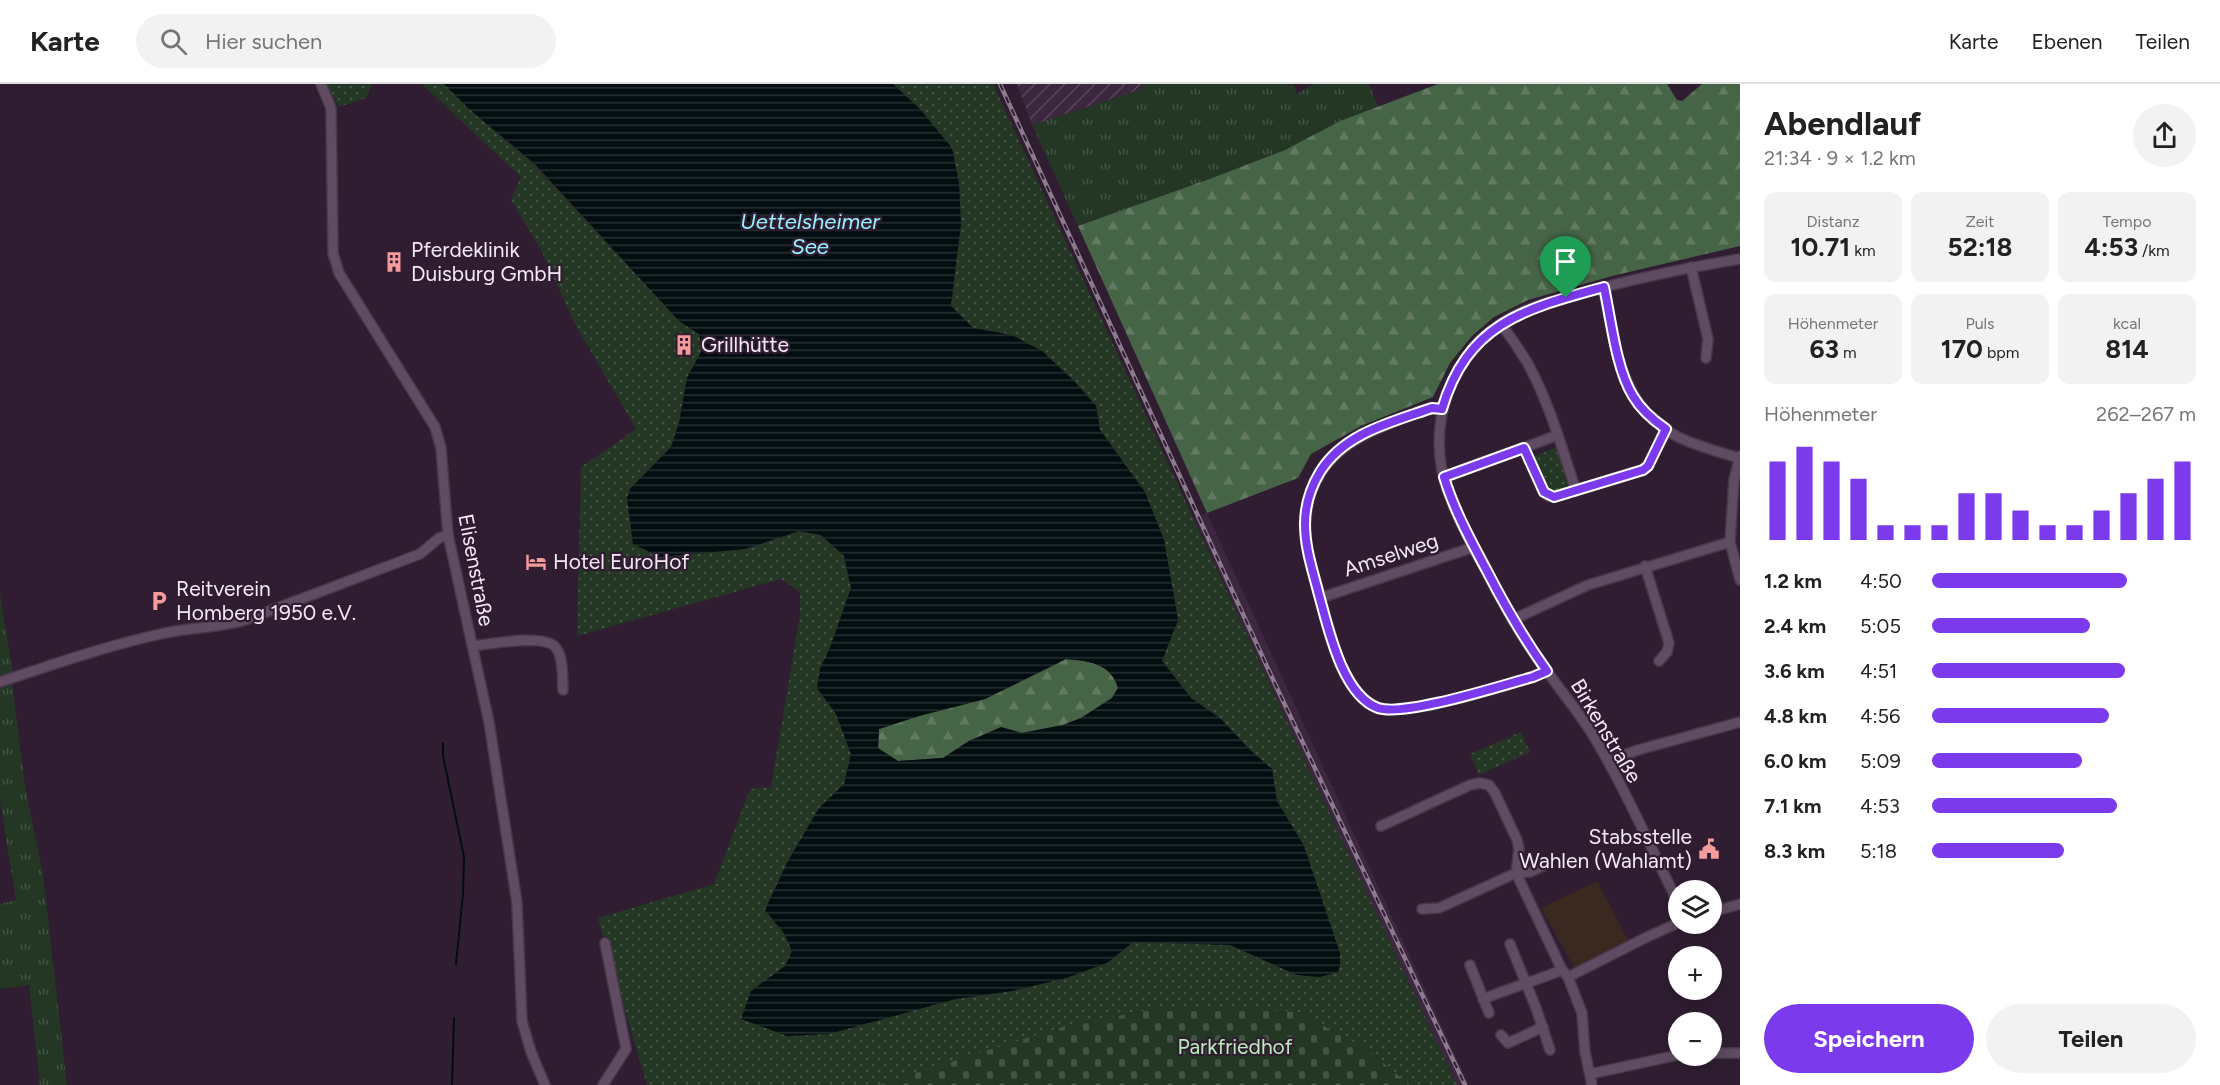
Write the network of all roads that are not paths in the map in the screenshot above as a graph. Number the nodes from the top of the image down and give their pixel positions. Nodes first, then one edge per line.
1 (321, 84) edge
2 (1740, 259) edge
3 (1691, 267) junction
4 (1604, 287) junction
5 (1502, 324) junction
6 (1706, 358) dead end
7 (1442, 409) junction
8 (1666, 429) junction
9 (1558, 435) junction
10 (1524, 448) junction
11 (1739, 457) edge
12 (1444, 477) junction
13 (1576, 491) junction
14 (1736, 500) edge
15 (448, 535) junction
16 (1730, 542) junction
17 (1474, 547) junction
18 (1645, 567) junction
19 (1740, 580) edge
20 (1320, 598) junction
21 (1512, 620) junction
22 (472, 646) junction
23 (1659, 661) dead end
24 (1547, 671) junction
25 (0, 682) edge
26 (563, 690) dead end
27 (1740, 722) edge
28 (1608, 761) junction
29 (1381, 826) dead end
30 (1543, 866) dead end
31 (1516, 873) junction
32 (1668, 883) edge
33 (1740, 904) edge
34 (1422, 909) dead end
35 (1722, 909) edge
36 (1668, 928) edge
37 (605, 943) dead end
38 (1510, 945) dead end
39 (1470, 965) dead end
40 (1565, 974) junction
41 (1526, 984) junction
42 (1483, 999) junction
43 (1489, 1013) dead end
44 (1543, 1027) junction
45 (1501, 1035) dead end
46 (1550, 1050) dead end
47 (1722, 1053) edge
48 (1740, 1053) edge
49 (1668, 1057) edge
50 (1590, 1074) junction
51 (545, 1085) edge
52 (603, 1085) edge
53 (1592, 1085) edge

1 - 15 street, Elisenstraße
2 - 3 street, Birkenstraße
3 - 4 street, Birkenstraße
3 - 6 street
4 - 5 street, Birkenstraße
4 - 8 street
5 - 7 street, Birkenstraße
5 - 9 street
7 - 12 street, Birkenstraße
7 - 20 street
8 - 11 street
8 - 13 street
9 - 10 street
9 - 13 street
10 - 12 street
10 - 13 street
11 - 14 street
12 - 17 street, Birkenstraße
14 - 16 street
15 - 22 street, Elisenstraße
15 - 25 street
16 - 18 street
16 - 19 street
17 - 20 street, Amselweg
17 - 21 street, Birkenstraße
18 - 21 street
18 - 23 street
20 - 24 street
21 - 24 street, Birkenstraße
22 - 26 street
22 - 51 street, Elisenstraße
24 - 28 street, Birkenstraße
27 - 28 street
28 - 32 street, Birkenstraße
29 - 31 street
30 - 31 street
31 - 34 street
31 - 40 street
33 - 35 street
36 - 40 street
37 - 52 street
38 - 41 street
39 - 42 street
40 - 41 street
40 - 50 street
41 - 42 street
41 - 44 street
42 - 43 street
44 - 45 street
44 - 46 street
47 - 48 street
49 - 50 street
50 - 53 street

